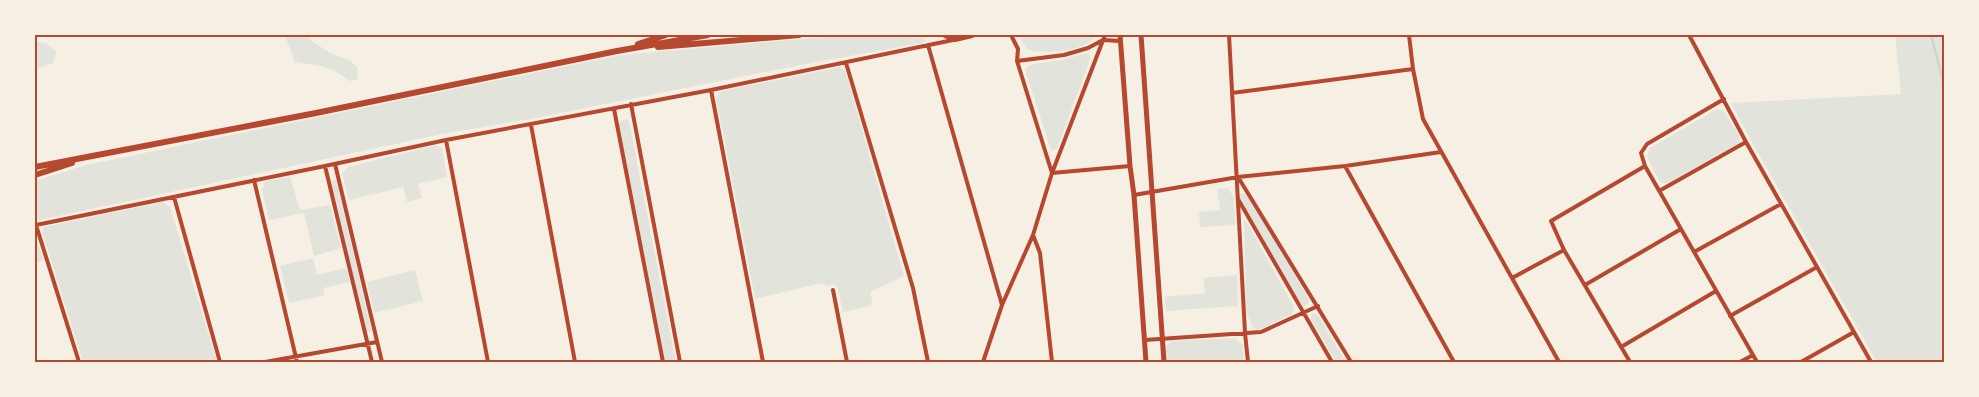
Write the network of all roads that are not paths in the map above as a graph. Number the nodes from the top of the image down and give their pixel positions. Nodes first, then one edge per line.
1 (666, 35) edge
2 (708, 35) edge
3 (799, 35) edge
4 (944, 35) edge
5 (972, 35) edge
6 (1011, 35) edge
7 (1105, 35) edge
8 (1141, 35) edge
9 (1229, 35) edge
10 (1409, 35) edge
11 (1690, 35) edge
12 (1120, 38) edge
13 (955, 39) junction
14 (1103, 40) junction
15 (928, 45) junction
16 (617, 51) junction
17 (1018, 61) junction
18 (846, 63) junction
19 (1413, 69) junction
20 (711, 90) junction
21 (1232, 93) junction
22 (1724, 99) junction
23 (631, 104) junction
24 (614, 109) junction
25 (530, 125) junction
26 (446, 140) junction
27 (1746, 142) junction
28 (1441, 152) junction
29 (101, 153) junction
30 (335, 164) junction
31 (325, 166) junction
32 (1130, 166) junction
33 (1345, 166) junction
34 (1645, 166) junction
35 (35, 167) edge
36 (1052, 173) junction
37 (35, 175) edge
38 (1238, 177) junction
39 (254, 180) junction
40 (1659, 191) junction
41 (1151, 192) junction
42 (1134, 194) junction
43 (174, 197) junction
44 (1237, 197) junction
45 (1781, 204) junction
46 (36, 225) edge
47 (1681, 229) junction
48 (1033, 235) junction
49 (1564, 250) junction
50 (1694, 252) junction
51 (1817, 267) junction
52 (1512, 278) junction
53 (1586, 285) junction
54 (833, 290) dead end
55 (1716, 291) junction
56 (1002, 305) junction
57 (1318, 306) junction
58 (1302, 312) junction
59 (1730, 316) junction
60 (1854, 332) junction
61 (1245, 333) junction
62 (1163, 339) junction
63 (1145, 340) junction
64 (377, 342) junction
65 (368, 344) junction
66 (1622, 347) junction
67 (296, 355) junction
68 (1753, 355) junction
69 (80, 362) edge
70 (220, 362) edge
71 (265, 362) edge
72 (297, 362) edge
73 (372, 362) edge
74 (382, 362) edge
75 (488, 362) edge
76 (575, 362) edge
77 (662, 362) edge
78 (680, 362) edge
79 (763, 362) edge
80 (847, 362) edge
81 (928, 362) edge
82 (983, 362) edge
83 (1052, 362) edge
84 (1146, 362) edge
85 (1164, 362) edge
86 (1248, 362) edge
87 (1332, 362) edge
88 (1351, 362) edge
89 (1454, 362) edge
90 (1559, 362) edge
91 (1630, 362) edge
92 (1740, 362) edge
93 (1757, 362) edge
94 (1801, 362) edge
95 (1871, 362) edge

1 - 16 main road
2 - 16 main road
3 - 16 main road
4 - 13 main road
5 - 13 main road
6 - 17 street
7 - 14 street
8 - 41 street
9 - 21 street
10 - 19 street
11 - 22 street
12 - 14 street
12 - 32 street
13 - 15 street
14 - 17 street
14 - 36 street
15 - 18 street
15 - 56 street
16 - 29 main road
17 - 36 street
18 - 20 street
18 - 81 street
19 - 21 street
19 - 28 street
20 - 23 street
20 - 79 street
21 - 38 street
22 - 27 street
22 - 34 street
23 - 24 street
23 - 78 street
24 - 25 street
24 - 77 street
25 - 26 street
25 - 76 street
26 - 30 street
26 - 75 street
27 - 40 street
27 - 45 street
28 - 33 street
28 - 52 street
29 - 35 main road
29 - 37 main road
30 - 31 street
30 - 64 street
31 - 39 street
31 - 65 street
32 - 36 street
32 - 42 street
33 - 38 street
33 - 89 street
34 - 40 street
34 - 49 street
36 - 48 street
38 - 41 street
38 - 44 street
38 - 57 street
39 - 43 street
39 - 67 street
40 - 47 street
41 - 42 street
41 - 62 street
42 - 63 street
43 - 46 street
43 - 70 street
44 - 58 street
44 - 61 street
45 - 50 street
45 - 51 street
46 - 69 street
47 - 50 street
47 - 53 street
48 - 56 street
48 - 83 street
49 - 52 street
49 - 53 street
50 - 55 street
51 - 59 street
51 - 60 street
52 - 90 street
53 - 66 street
54 - 80 street
55 - 59 street
55 - 66 street
56 - 82 street
57 - 58 street
57 - 88 street
58 - 61 street
58 - 87 street
59 - 68 street
60 - 94 street
60 - 95 street
61 - 62 street
61 - 86 street
62 - 63 street
62 - 85 street
63 - 84 street
64 - 65 street
64 - 74 street
65 - 67 street
65 - 73 street
66 - 91 street
67 - 71 street
67 - 72 street
68 - 92 street
68 - 93 street

